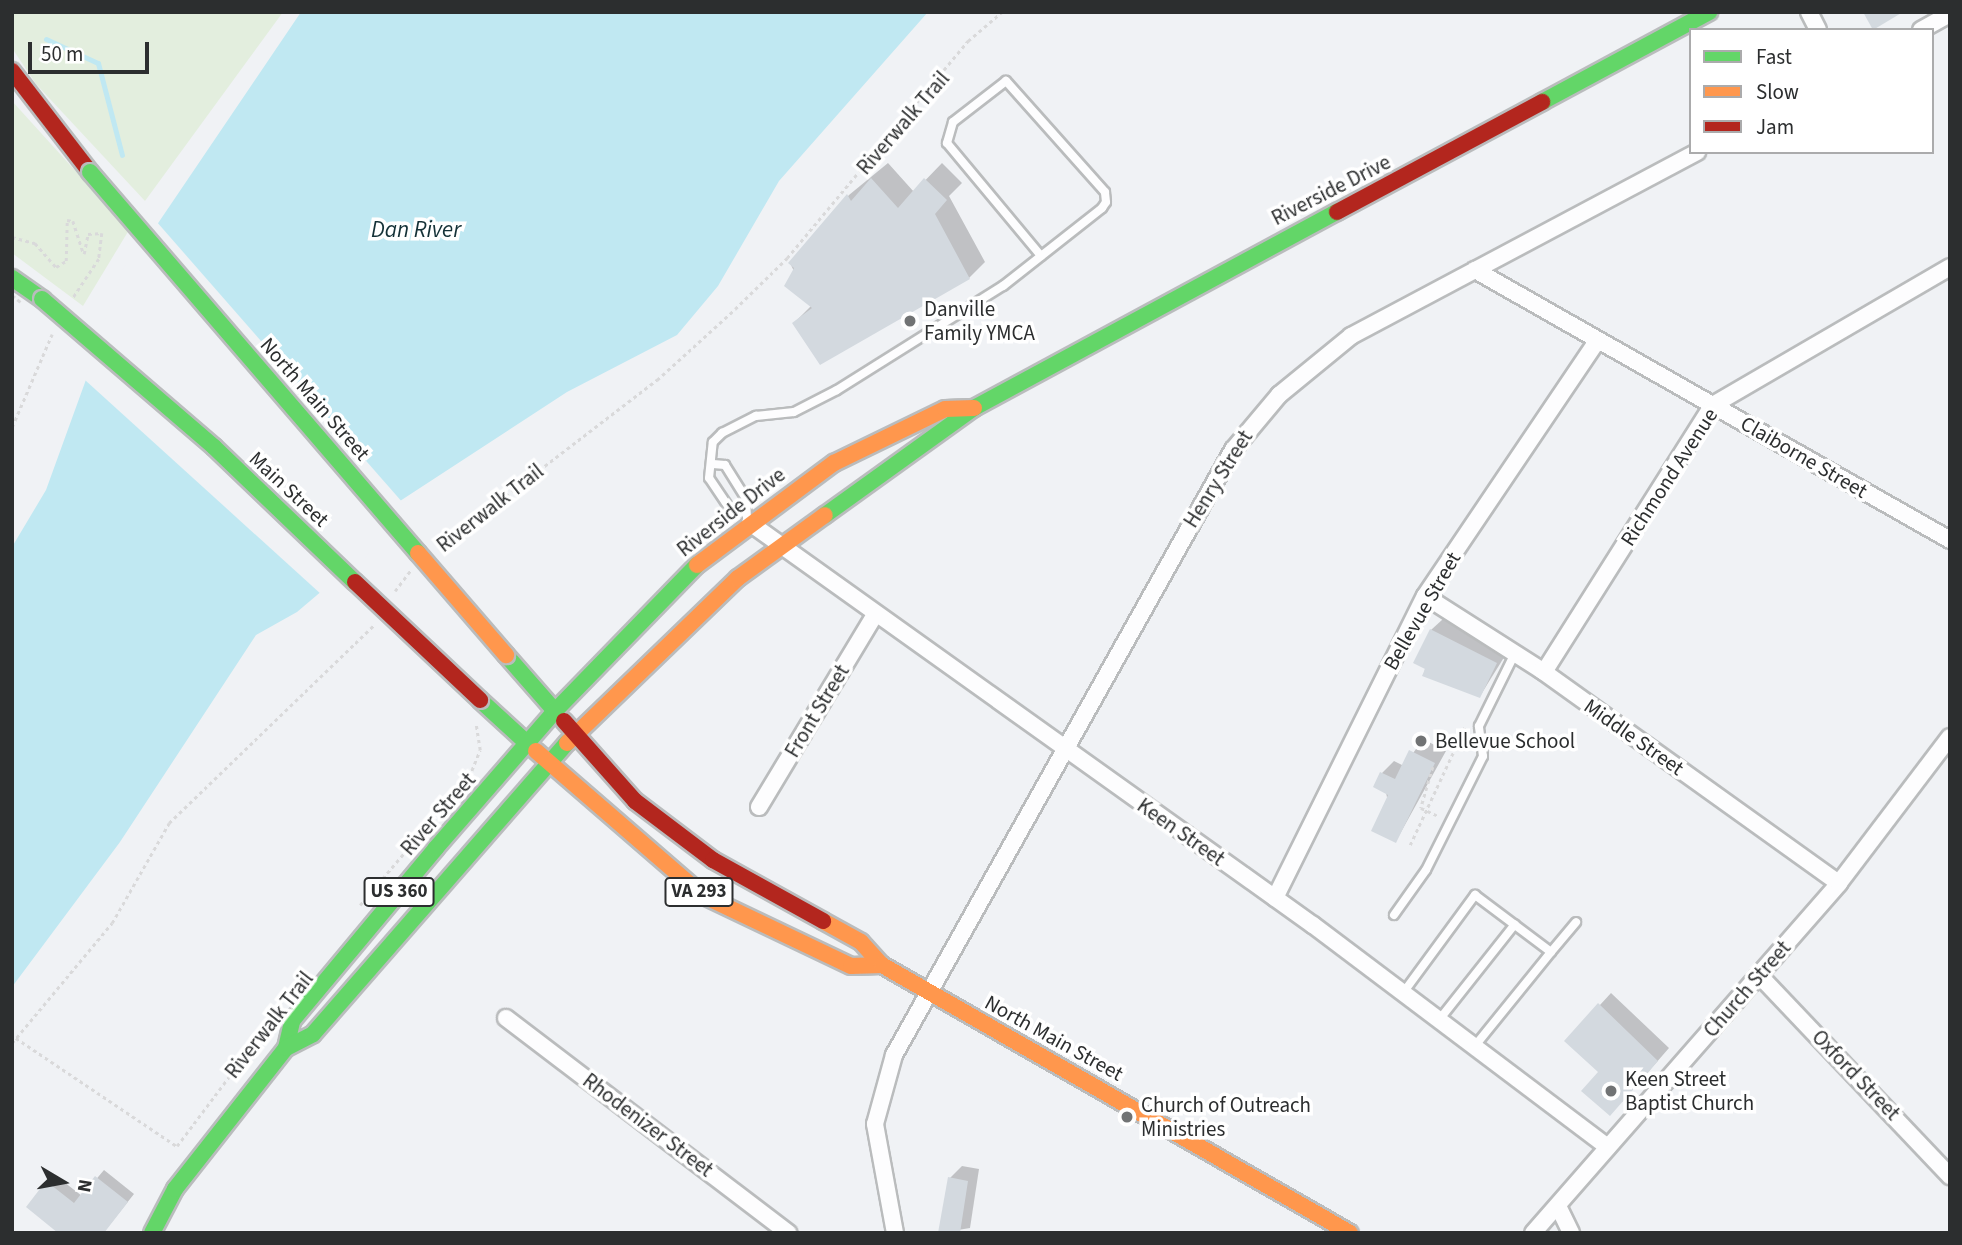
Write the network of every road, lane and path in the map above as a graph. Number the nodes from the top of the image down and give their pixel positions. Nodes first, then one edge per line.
1 (1002, 12) edge
2 (1709, 12) edge
3 (1809, 12) edge
4 (1950, 14) edge
5 (1817, 28) edge
6 (1925, 28) edge
7 (12, 71) edge
8 (1693, 154) edge
9 (12, 237) edge
10 (1041, 256) junction
11 (1950, 267) edge
12 (1475, 270) junction
13 (12, 278) edge
14 (68, 307) dead end
15 (55, 328) dead end
16 (1597, 341) junction
17 (1713, 405) junction
18 (974, 408) junction
19 (12, 427) edge
20 (713, 464) junction
21 (747, 518) junction
22 (1950, 540) edge
23 (782, 546) junction
24 (432, 553) dead end
25 (416, 566) dead end
26 (1425, 596) junction
27 (391, 597) dead end
28 (875, 615) junction
29 (379, 617) dead end
30 (1515, 653) junction
31 (1544, 672) junction
32 (475, 706) junction
33 (555, 711) junction
34 (1479, 726) junction
35 (575, 734) junction
36 (1950, 737) edge
37 (527, 743) junction
38 (1064, 748) junction
39 (548, 761) junction
40 (1433, 767) dead end
41 (464, 783) dead end
42 (460, 789) dead end
43 (760, 807) dead end
44 (1427, 811) junction
45 (1410, 845) dead end
46 (1839, 883) junction
47 (1275, 898) junction
48 (354, 913) dead end
49 (1394, 915) dead end
50 (1576, 922) dead end
51 (1515, 924) junction
52 (1551, 952) junction
53 (881, 965) junction
54 (1760, 976) junction
55 (929, 992) junction
56 (1403, 993) junction
57 (276, 1014) dead end
58 (506, 1018) dead end
59 (1439, 1020) junction
60 (16, 1038) junction
61 (12, 1043) edge
62 (1474, 1047) junction
63 (286, 1048) junction
64 (1608, 1147) junction
65 (1950, 1176) edge
66 (1558, 1206) junction
67 (152, 1233) edge
68 (788, 1233) edge
69 (895, 1233) edge
70 (1350, 1233) edge
71 (1533, 1233) edge
72 (1571, 1233) edge

1 - 24 path, Riverwalk Trail
2 - 18 main road, Riverside Drive
3 - 5 street
4 - 6 street
7 - 33 main road, North Main Street / VA 293, bridge
8 - 12 street, Henry Street
9 - 14 path
10 - 10 lane
10 - 20 lane
11 - 17 street, Richmond Avenue
12 - 16 street, Claiborne Street
12 - 38 street, Henry Street
13 - 32 main road, Main Street / VA 293, bridge
15 - 19 path
16 - 17 street, Claiborne Street
16 - 26 street, Bellevue Street
17 - 22 street, Claiborne Street
17 - 31 street, Richmond Avenue
18 - 21 main road, Riverside Drive
18 - 23 main road, Riverside Drive
20 - 21 lane
20 - 21 lane
21 - 23 street, Keen Street
21 - 33 main road, Riverside Drive
23 - 28 street, Keen Street
23 - 35 main road, Riverside Drive
25 - 27 path, Riverwalk Trail
26 - 30 street, Middle Street
26 - 47 street, Bellevue Street
28 - 38 street, Keen Street
28 - 43 street, Front Street
29 - 60 path
30 - 31 street, Middle Street
30 - 34 lane
31 - 46 street, Middle Street
32 - 37 main road, Main Street / VA 293
32 - 41 path
33 - 35 main road, North Main Street / VA 293
33 - 37 main road, River Street / US 360
34 - 44 path
34 - 49 lane
35 - 39 main road, River Street / US 360
35 - 53 main road, North Main Street / VA 293
36 - 46 street, Church Street
37 - 39 main road, North Main Street / VA 293
37 - 63 main road, River Street / US 360
38 - 47 street, Keen Street
38 - 55 street, Henry Street
39 - 53 main road, North Main Street / VA 293
39 - 63 main road, River Street / US 360
40 - 44 path
42 - 48 path
44 - 45 path
46 - 54 street, Church Street
47 - 56 street, Keen Street
50 - 52 lane
51 - 52 lane
51 - 56 lane
51 - 59 lane
52 - 62 lane
53 - 55 main road, North Main Street / VA 293
54 - 64 street, Church Street
54 - 65 street, Oxford Street
55 - 69 street, Henry Street
55 - 70 main road, North Main Street / VA 293
56 - 59 street, Keen Street
57 - 60 path, Riverwalk Trail
58 - 68 street, Rhodenizer Street
59 - 62 street, Keen Street
60 - 61 path
62 - 64 street, Keen Street
63 - 67 main road, River Street / US 360
64 - 66 street, Church Street
66 - 71 street, Church Street
66 - 72 street

